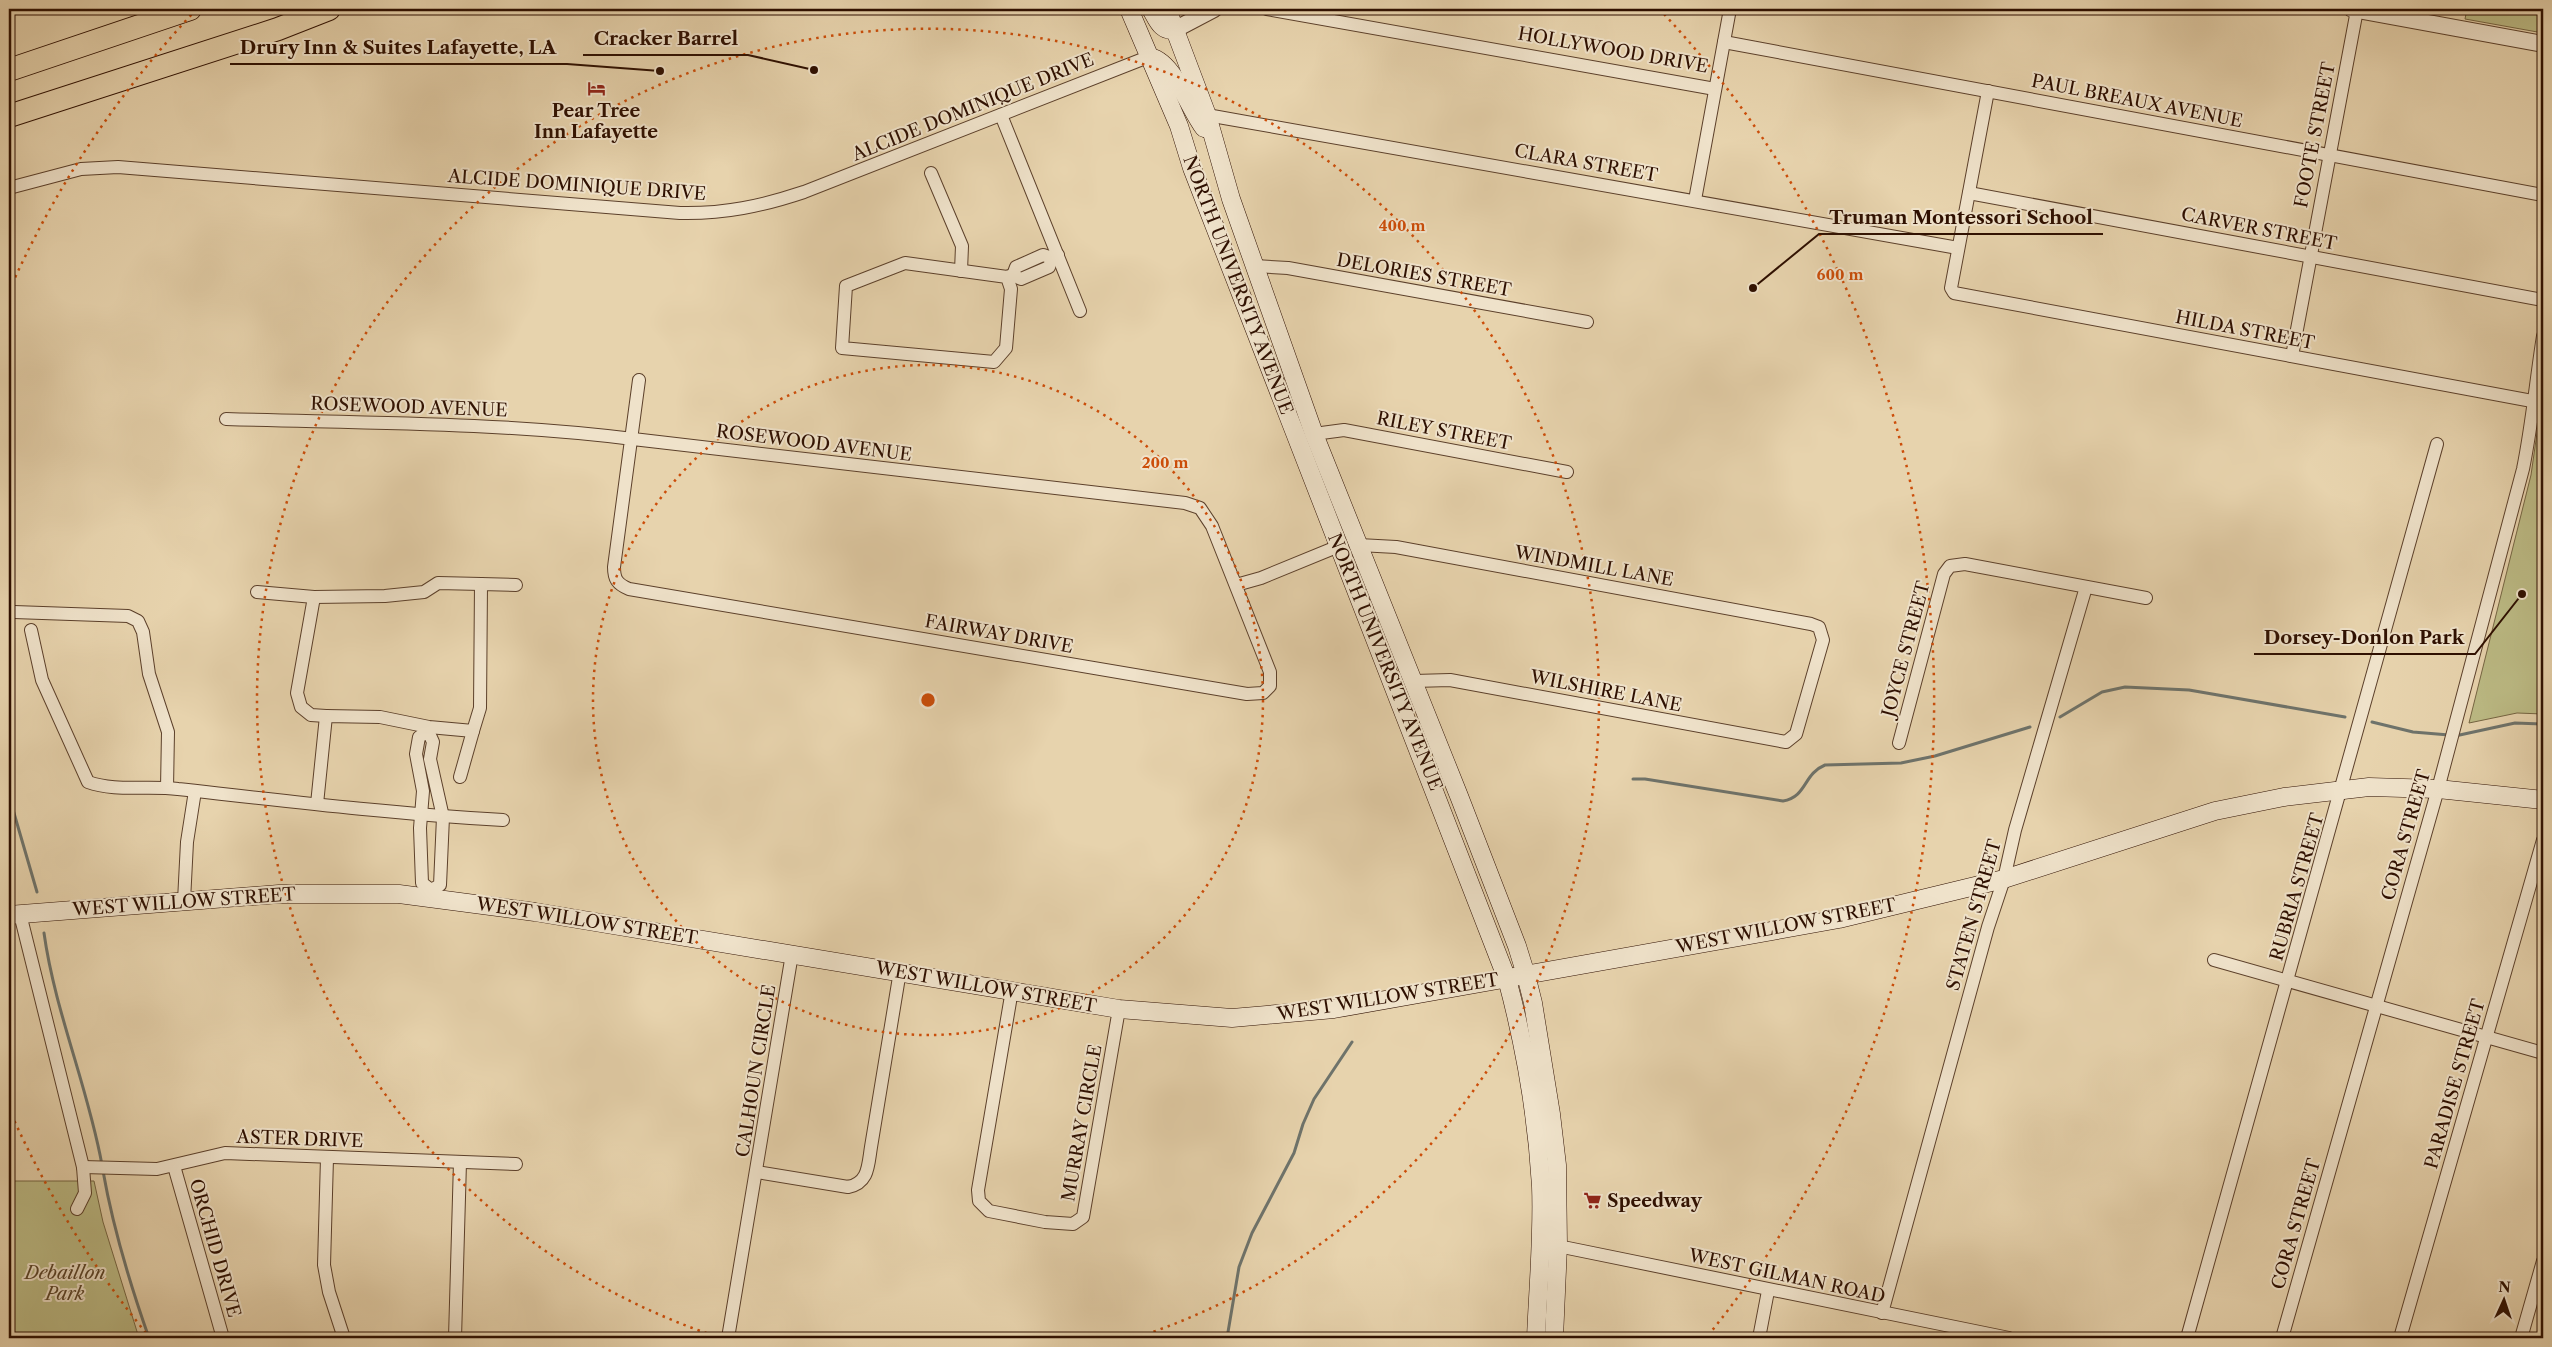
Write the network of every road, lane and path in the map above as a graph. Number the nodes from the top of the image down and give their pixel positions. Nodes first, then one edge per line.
1 (190, 9) edge
2 (329, 9) edge
3 (347, 9) edge
4 (1129, 9) edge
5 (1151, 9) edge
6 (1167, 9) edge
7 (1214, 9) edge
8 (1267, 9) edge
9 (1730, 9) edge
10 (2354, 9) edge
11 (2413, 14) edge
12 (278, 29) junction
13 (1176, 29) junction
14 (1724, 42) junction
15 (2543, 44) edge
16 (1148, 57) junction
17 (9, 70) edge
18 (1715, 89) junction
19 (1988, 91) junction
20 (1001, 115) junction
21 (1207, 115) junction
22 (9, 116) edge
23 (1214, 140) junction
24 (2329, 154) junction
25 (1192, 168) junction
26 (931, 173) dead end
27 (9, 188) edge
28 (1969, 193) junction
29 (2543, 195) edge
30 (1231, 199) junction
31 (1694, 200) junction
32 (1958, 248) junction
33 (2310, 256) junction
34 (1055, 257) junction
35 (1255, 266) junction
36 (1230, 267) junction
37 (961, 271) junction
38 (1010, 276) junction
39 (2543, 300) edge
40 (1080, 311) dead end
41 (1587, 322) dead end
42 (2543, 336) edge
43 (2292, 356) junction
44 (639, 380) dead end
45 (2532, 401) junction
46 (226, 419) dead end
47 (1314, 434) junction
48 (633, 439) junction
49 (2438, 444) dead end
50 (1567, 472) dead end
51 (1359, 545) junction
52 (1339, 546) junction
53 (481, 584) junction
54 (1236, 585) junction
55 (516, 586) dead end
56 (2086, 587) junction
57 (257, 592) dead end
58 (314, 597) junction
59 (2146, 598) dead end
60 (14, 612) dead end
61 (31, 630) dead end
62 (1414, 681) junction
63 (1393, 683) junction
64 (326, 716) junction
65 (428, 729) junction
66 (473, 731) junction
67 (1792, 740) joint
68 (1898, 743) dead end
69 (460, 777) dead end
70 (167, 788) junction
71 (2438, 788) junction
72 (2343, 790) junction
73 (195, 791) junction
74 (2543, 800) edge
75 (317, 804) junction
76 (421, 815) junction
77 (443, 817) junction
78 (503, 820) dead end
79 (2543, 840) edge
80 (442, 841) junction
81 (420, 850) junction
82 (2004, 879) junction
83 (431, 894) junction
84 (184, 901) junction
85 (14, 914) edge
86 (792, 954) junction
87 (2214, 960) dead end
88 (900, 972) junction
89 (1526, 975) junction
90 (1507, 979) junction
91 (2288, 982) junction
92 (1012, 990) junction
93 (2376, 1005) junction
94 (1119, 1009) junction
95 (2487, 1036) junction
96 (2543, 1053) edge
97 (327, 1158) junction
98 (460, 1162) junction
99 (516, 1164) dead end
100 (174, 1166) junction
101 (83, 1167) junction
102 (757, 1172) junction
103 (77, 1208) dead end
104 (1558, 1246) junction
105 (2543, 1261) edge
106 (1768, 1291) junction
107 (1882, 1313) junction
108 (223, 1338) edge
109 (344, 1338) edge
110 (455, 1338) edge
111 (728, 1338) edge
112 (1536, 1338) edge
113 (1554, 1338) edge
114 (1759, 1338) edge
115 (2009, 1338) edge
116 (2187, 1338) edge
117 (2282, 1338) edge
118 (2400, 1338) edge
119 (2521, 1338) edge

1 - 17 highway
2 - 12 highway
3 - 12 highway
4 - 16 main road, NORTH UNIVERSITY AVENUE
5 - 13 main road
6 - 13 main road, NORTH UNIVERSITY AVENUE
7 - 13 street
8 - 18 street, HOLLYWOOD DRIVE
9 - 14 street
10 - 11 street
10 - 24 street, FOOTE STREET
11 - 15 street
12 - 22 highway
13 - 21 main road, NORTH UNIVERSITY AVENUE
14 - 18 street
14 - 19 street, PAUL BREAUX AVENUE
16 - 20 street, ALCIDE DOMINIQUE DRIVE
16 - 23 main road
16 - 25 main road, NORTH UNIVERSITY AVENUE
18 - 31 street
19 - 24 street, PAUL BREAUX AVENUE
19 - 28 street
20 - 27 street, ALCIDE DOMINIQUE DRIVE
20 - 34 street
21 - 23 main road, NORTH UNIVERSITY AVENUE
21 - 31 street, CLARA STREET
23 - 30 main road, NORTH UNIVERSITY AVENUE
24 - 29 street, PAUL BREAUX AVENUE
24 - 33 street, FOOTE STREET
25 - 30 main road
25 - 36 main road, NORTH UNIVERSITY AVENUE
26 - 37 street
28 - 32 street
28 - 33 street, CARVER STREET
30 - 35 main road, NORTH UNIVERSITY AVENUE
31 - 32 street, CLARA STREET
32 - 43 street, HILDA STREET
33 - 39 street, CARVER STREET
33 - 43 street, FOOTE STREET
34 - 38 street
34 - 40 street
35 - 36 main road
35 - 41 street, DELORIES STREET
35 - 47 main road, NORTH UNIVERSITY AVENUE
36 - 52 main road, NORTH UNIVERSITY AVENUE
37 - 38 street
37 - 38 street
42 - 45 street, CORA STREET
43 - 45 street, HILDA STREET
44 - 48 street
45 - 71 street, CORA STREET
46 - 48 street, ROSEWOOD AVENUE
47 - 50 street, RILEY STREET
47 - 51 main road, NORTH UNIVERSITY AVENUE
48 - 54 street, ROSEWOOD AVENUE
48 - 54 street, FAIRWAY DRIVE
49 - 72 street, RUBRIA STREET
51 - 62 main road, NORTH UNIVERSITY AVENUE
51 - 67 street, WINDMILL LANE
52 - 54 street
52 - 63 main road, NORTH UNIVERSITY AVENUE
53 - 55 street
53 - 58 street
53 - 66 street
56 - 59 street
56 - 68 street, JOYCE STREET
56 - 82 street, STATEN STREET
57 - 58 street
58 - 64 street
60 - 70 street
61 - 70 street
62 - 63 main road
62 - 67 street, WILSHIRE LANE
62 - 89 main road, NORTH UNIVERSITY AVENUE
63 - 90 main road, NORTH UNIVERSITY AVENUE
64 - 65 street
64 - 75 street
65 - 66 street
65 - 76 street
65 - 77 street
66 - 69 street
70 - 73 street
71 - 72 main road, WEST WILLOW STREET
71 - 74 main road, WEST WILLOW STREET
71 - 93 street, CORA STREET
72 - 82 main road, WEST WILLOW STREET
72 - 91 street, RUBRIA STREET
73 - 75 street
73 - 84 street
75 - 76 street
76 - 77 street
76 - 81 street
77 - 78 street
77 - 80 street
79 - 95 street, PARADISE STREET
80 - 81 street
80 - 83 street
81 - 83 street
82 - 89 main road, WEST WILLOW STREET
82 - 107 street, STATEN STREET
83 - 84 main road, WEST WILLOW STREET
83 - 86 main road, WEST WILLOW STREET
84 - 85 main road, WEST WILLOW STREET
85 - 101 street
86 - 88 main road, WEST WILLOW STREET
86 - 102 street, CALHOUN CIRCLE
87 - 91 street
88 - 92 main road, WEST WILLOW STREET
88 - 102 street, CALHOUN CIRCLE
89 - 90 main road, WEST WILLOW STREET
89 - 104 main road, NORTH UNIVERSITY AVENUE
90 - 94 main road, WEST WILLOW STREET
90 - 112 main road, NORTH UNIVERSITY AVENUE
91 - 93 street
91 - 116 street, RUBRIA STREET
92 - 94 main road, WEST WILLOW STREET
92 - 94 street, MURRAY CIRCLE
93 - 95 street
93 - 117 street, CORA STREET
95 - 96 street
95 - 118 street, PARADISE STREET
97 - 98 street, ASTER DRIVE
97 - 100 street, ASTER DRIVE
97 - 109 street
98 - 99 street, ASTER DRIVE
98 - 110 street
100 - 101 street, ASTER DRIVE
100 - 108 street, ORCHID DRIVE
101 - 103 street
102 - 111 street
104 - 106 street, WEST GILMAN ROAD
104 - 113 main road, NORTH UNIVERSITY AVENUE
105 - 119 street
106 - 107 street, WEST GILMAN ROAD
106 - 114 street
107 - 115 street, WEST GILMAN ROAD

